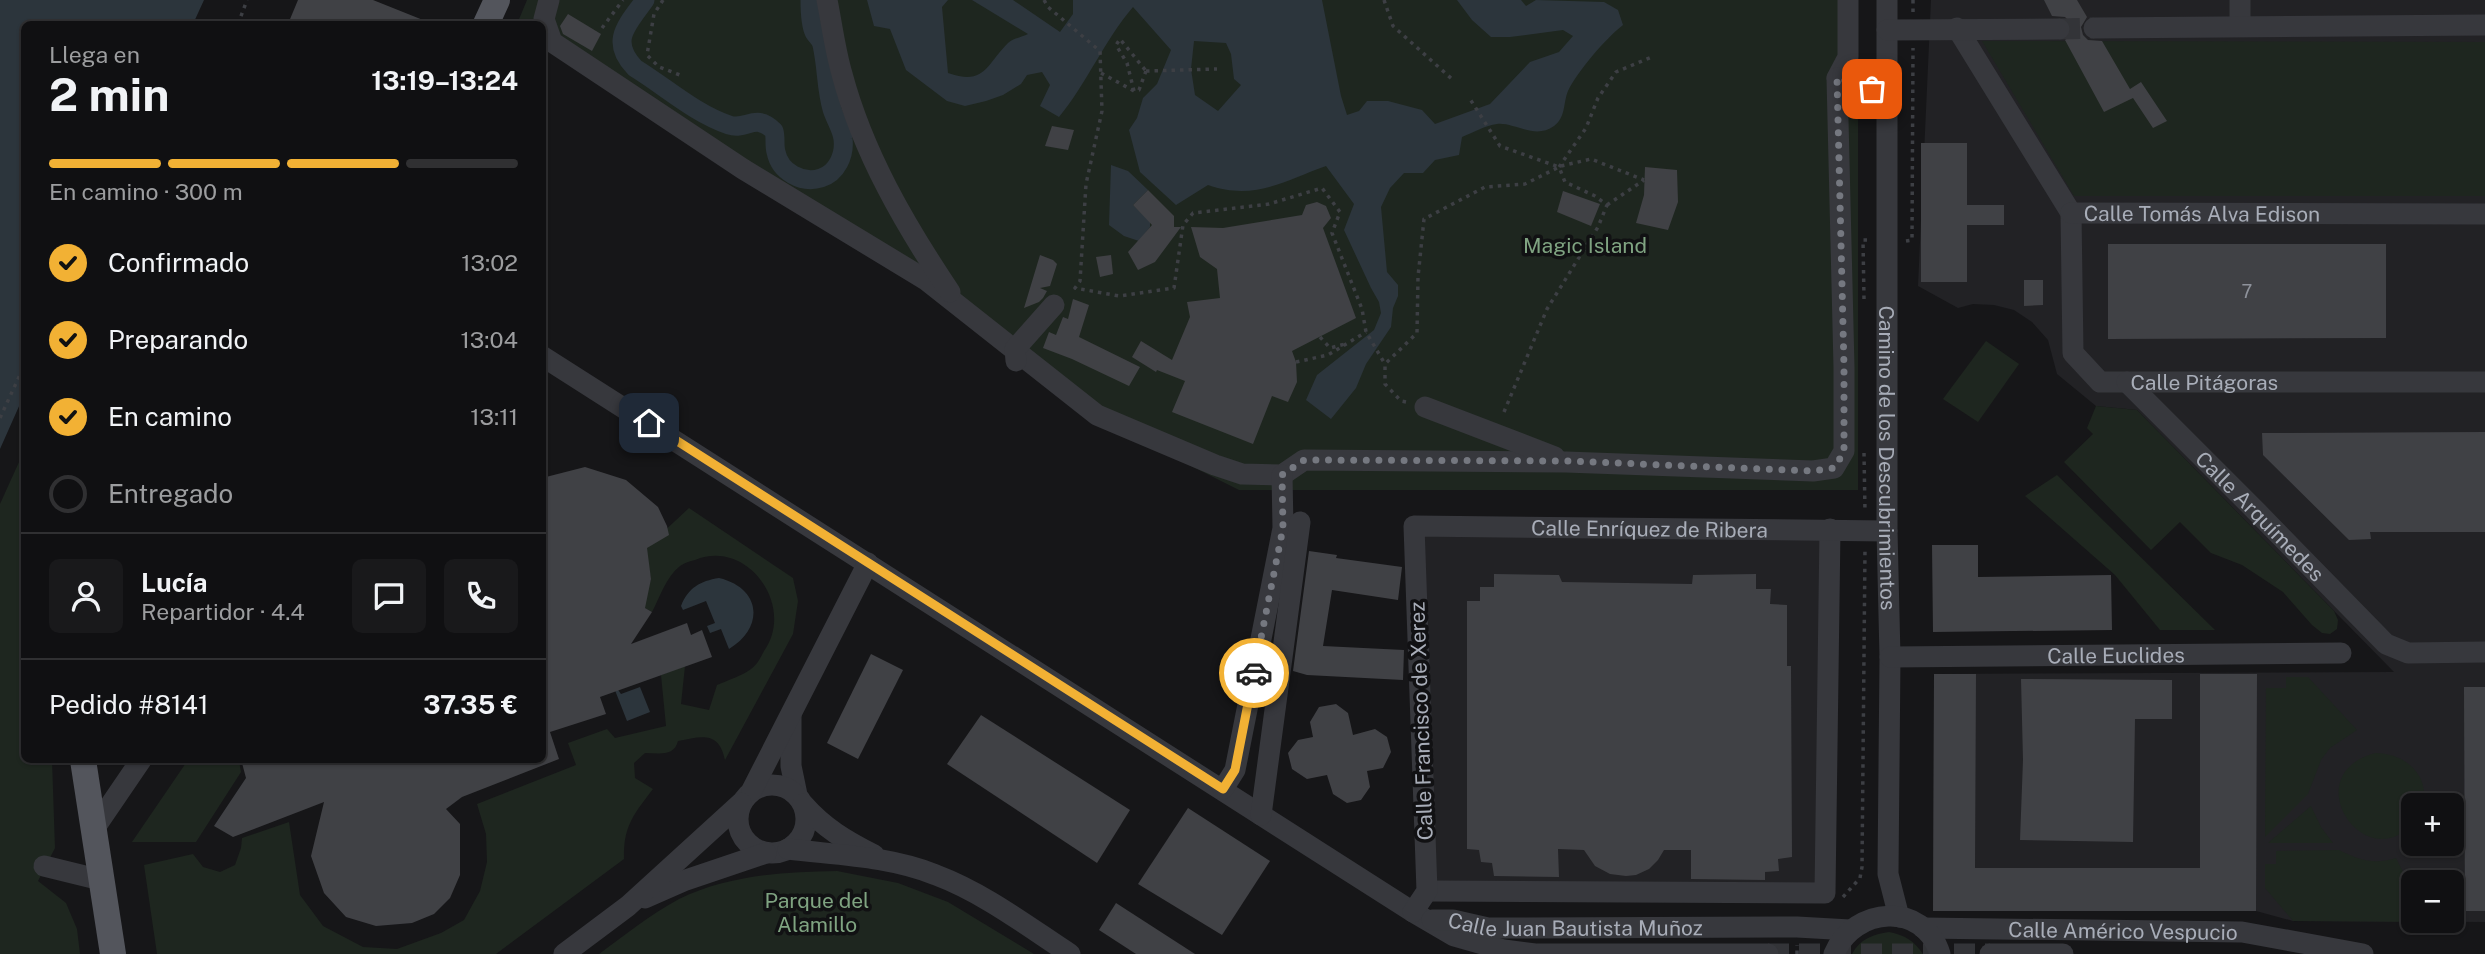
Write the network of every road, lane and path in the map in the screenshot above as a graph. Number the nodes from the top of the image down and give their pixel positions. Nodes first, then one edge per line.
1 (247, 0) edge
2 (496, 0) edge
3 (549, 0) edge
4 (623, 0) edge
5 (663, 0) edge
6 (827, 0) edge
7 (1044, 0) edge
8 (1384, 0) edge
9 (1849, 0) edge
10 (1887, 0) edge
11 (1913, 0) edge
12 (2240, 0) edge
13 (1913, 9) dead end
14 (239, 21) edge
15 (487, 21) edge
16 (545, 21) edge
17 (546, 25) edge
18 (2485, 25) edge
19 (2240, 26) junction
20 (602, 28) dead end
21 (1956, 28) junction
22 (2094, 28) tunnel mouth
23 (2059, 29) tunnel mouth
24 (1887, 30) junction
25 (1913, 52) dead end
26 (1654, 56) dead end
27 (1217, 69) dead end
28 (1146, 71) junction
29 (1101, 73) junction
30 (680, 75) dead end
31 (1837, 78) junction
32 (1453, 80) dead end
33 (1134, 92) junction
34 (1887, 93) junction
35 (1470, 99) dead end
36 (1559, 167) junction
37 (1607, 205) junction
38 (2071, 213) junction
39 (2485, 214) edge
40 (1906, 240) dead end
41 (1054, 305) dead end
42 (961, 307) junction
43 (1366, 332) junction
44 (1320, 337) dead end
45 (1354, 341) junction
46 (1015, 356) junction
47 (546, 359) edge
48 (1296, 362) dead end
49 (1385, 363) junction
50 (21, 372) edge
51 (2127, 382) junction
52 (2485, 382) edge
53 (1425, 407) joint
54 (1504, 412) dead end
55 (0, 418) edge
56 (1566, 461) junction
57 (1282, 475) junction
58 (1300, 522) dead end
59 (1414, 526) joint
60 (1830, 529) junction
61 (1887, 531) junction
62 (1865, 543) dead end
63 (868, 563) junction
64 (2485, 652) edge
65 (2341, 653) dead end
66 (1890, 657) junction
67 (791, 711) junction
68 (83, 763) edge
69 (139, 763) edge
70 (1223, 789) junction
71 (747, 797) junction
72 (800, 800) junction
73 (1261, 815) junction
74 (94, 829) junction
75 (788, 849) junction
76 (766, 853) junction
77 (889, 861) junction
78 (44, 866) dead end
79 (101, 880) junction
80 (1427, 891) junction
81 (1835, 902) dead end
82 (628, 906) junction
83 (1420, 916) junction
84 (1899, 917) junction
85 (1923, 928) junction
86 (1850, 930) junction
87 (113, 954) edge
88 (564, 954) edge
89 (1070, 954) edge
90 (1458, 954) edge
91 (1768, 954) edge
92 (1834, 954) edge
93 (1940, 954) edge
94 (1990, 954) edge
95 (2063, 954) edge
96 (2363, 954) edge

1 - 14 path
2 - 15 main road
3 - 16 street
4 - 20 path
5 - 30 path
6 - 42 street
7 - 29 path
8 - 32 path
9 - 31 street
10 - 24 street, Camino de los Descubrimientos
11 - 13 path
12 - 19 street
17 - 42 street
18 - 19 street
19 - 22 street
21 - 23 street
21 - 24 street
21 - 38 street, Calle Tomás Alva Edison
24 - 34 street, Camino de los Descubrimientos
25 - 40 path
26 - 36 path
27 - 28 path
28 - 33 path
28 - 33 path
29 - 33 path
29 - 43 path
31 - 34 street
31 - 56 street
34 - 61 street, Camino de los Descubrimientos
35 - 36 path
36 - 37 path
36 - 37 path
36 - 49 path
37 - 54 path
38 - 39 street, Calle Tomás Alva Edison
38 - 51 street, Calle Pitágoras
41 - 46 street
42 - 46 street
43 - 45 path
43 - 49 path
44 - 45 path
45 - 48 path
46 - 57 street
47 - 63 street, Calle Juan Bautista Muñoz
49 - 53 path
50 - 55 path
51 - 52 street, Calle Pitágoras
51 - 64 street, Calle Arquímedes
53 - 56 street
56 - 57 street
57 - 70 street
58 - 73 street
59 - 60 street, Calle Enríquez de Ribera
59 - 80 street, Calle Francisco de Xerez
60 - 61 street, Calle Enríquez de Ribera
60 - 80 street
61 - 66 street, Camino de los Descubrimientos
62 - 81 path
63 - 67 street
63 - 70 street, Calle Juan Bautista Muñoz
65 - 66 street, Calle Euclides
66 - 84 street, Camino de los Descubrimientos
67 - 71 street
67 - 72 street
68 - 74 main road
69 - 74 street
70 - 73 street, Calle Juan Bautista Muñoz
71 - 72 street
71 - 76 street
71 - 82 street
72 - 75 street
72 - 77 street
73 - 83 street, Calle Juan Bautista Muñoz
74 - 79 main road
75 - 76 street
75 - 77 street
76 - 82 street
77 - 89 street
78 - 79 street
79 - 87 main road
80 - 83 street
82 - 88 street
83 - 86 street, Calle Juan Bautista Muñoz
83 - 90 street
83 - 91 street
84 - 85 street
84 - 86 street
85 - 93 street
85 - 96 street, Calle Américo Vespucio
86 - 92 street
94 - 95 street

